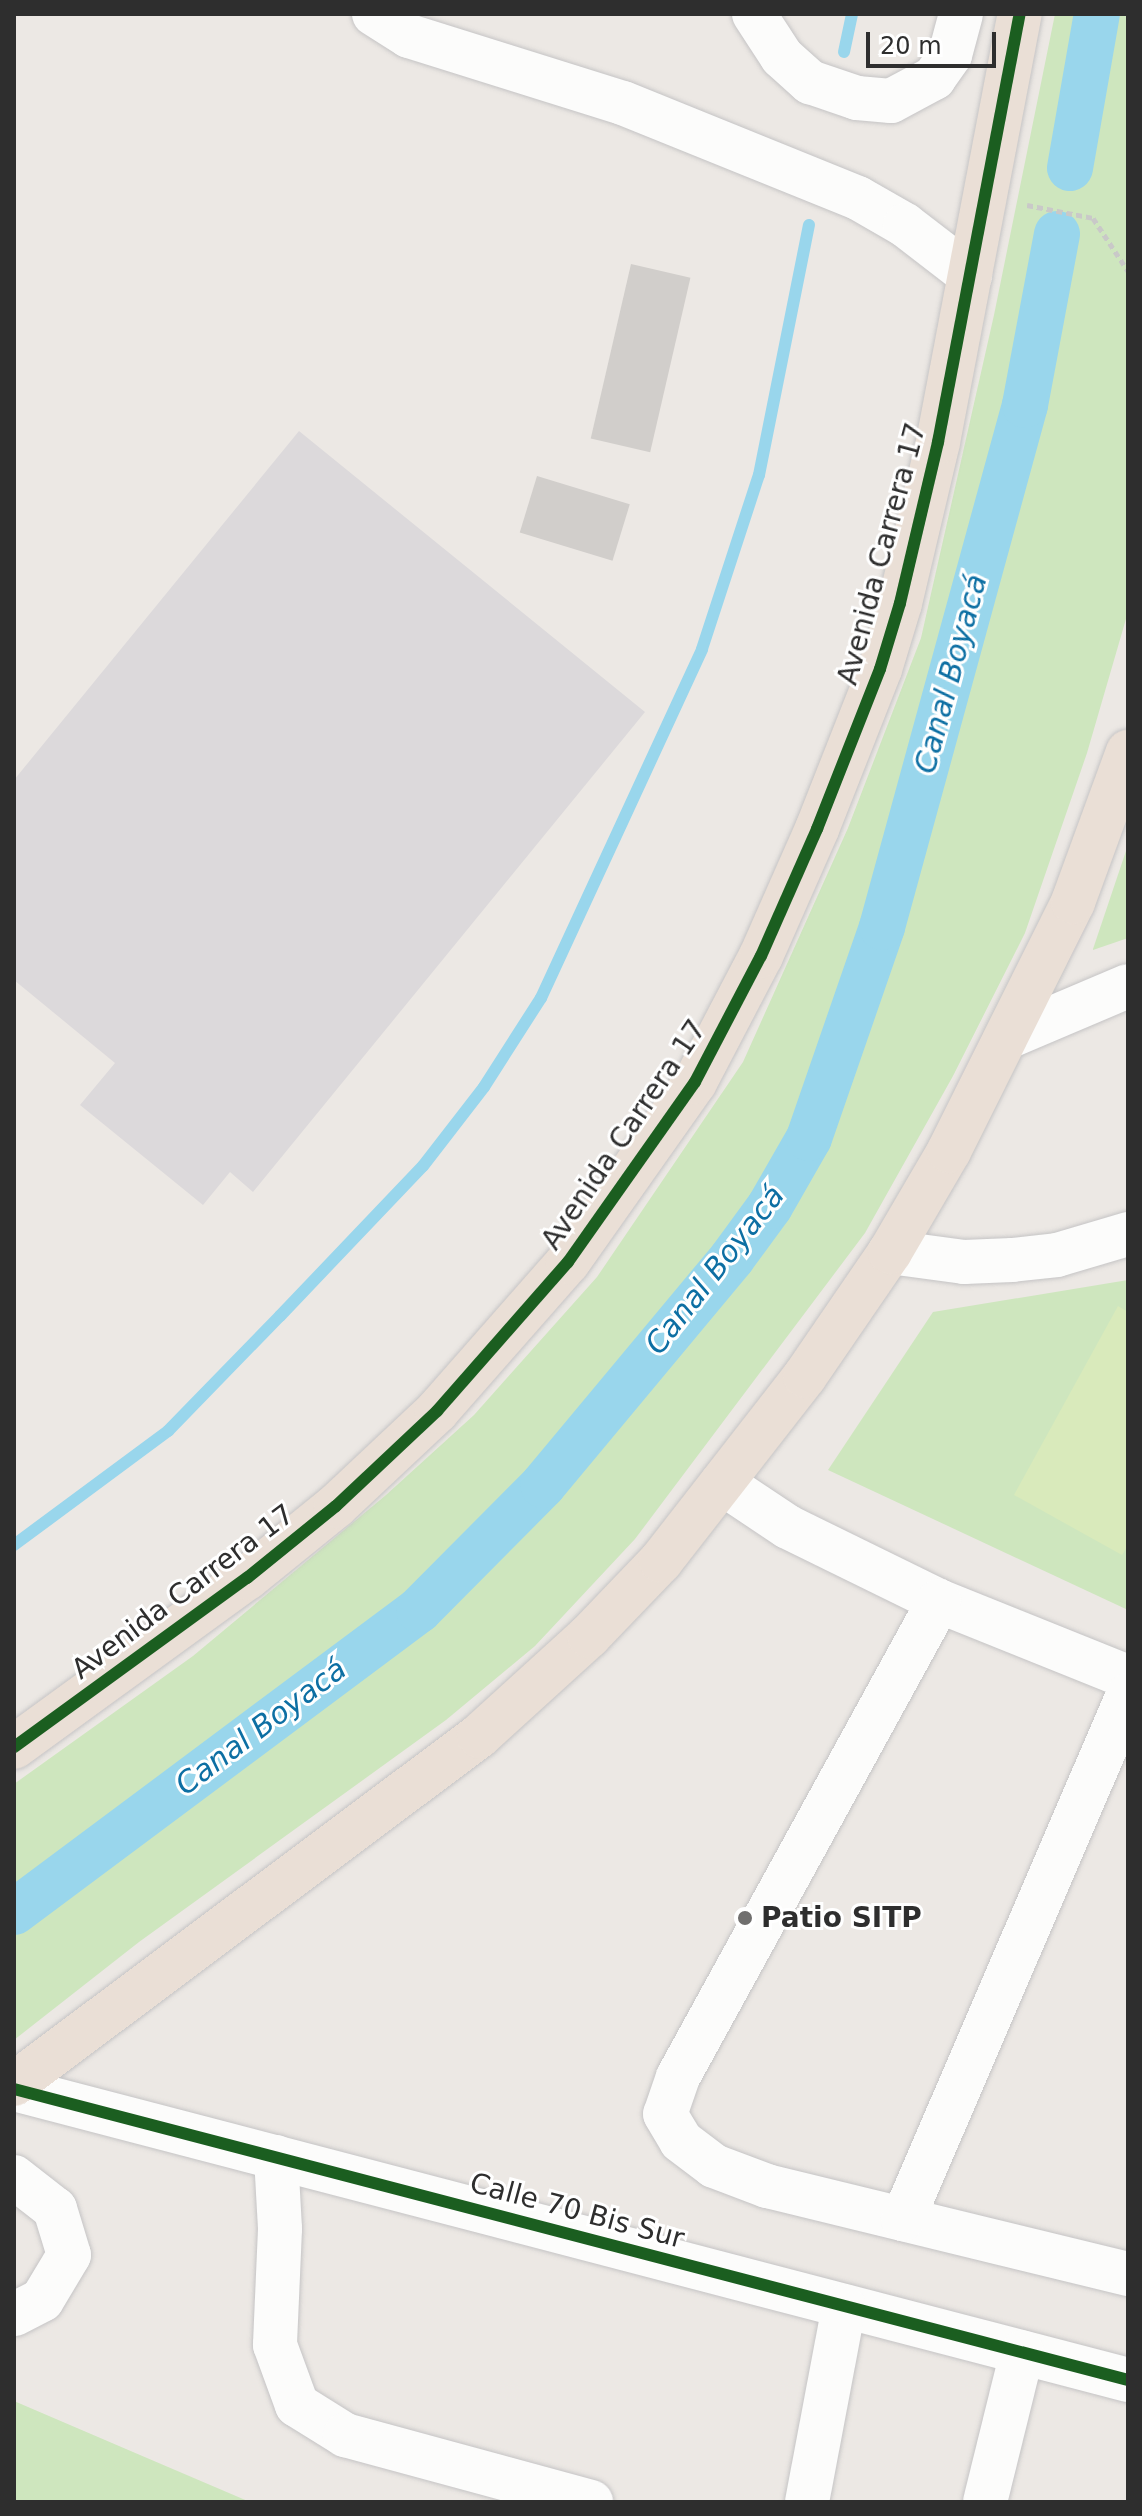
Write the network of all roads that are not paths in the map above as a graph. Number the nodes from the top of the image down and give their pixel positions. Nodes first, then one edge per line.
1 (374, 14) edge
2 (754, 14) edge
3 (961, 14) edge
4 (1020, 14) edge
5 (970, 275) junction
6 (1128, 752) edge
7 (1128, 986) edge
8 (1008, 1037) junction
9 (1128, 1234) edge
10 (890, 1252) junction
11 (722, 1483) junction
12 (939, 1601) junction
13 (1128, 1677) edge
14 (1128, 1695) edge
15 (14, 1747) edge
16 (14, 2086) edge
17 (276, 2157) junction
18 (14, 2177) edge
19 (903, 2219) junction
20 (1128, 2274) edge
21 (844, 2306) junction
22 (14, 2314) edge
23 (1022, 2353) junction
24 (1128, 2380) edge
25 (591, 2502) edge
26 (807, 2502) edge
27 (985, 2502) edge

1 - 5 street
2 - 3 street
4 - 5 highway, Avenida Carrera 17
5 - 15 highway, Avenida Carrera 17
6 - 8 highway
7 - 8 street
8 - 10 highway
9 - 10 street
10 - 11 highway
11 - 12 street
11 - 16 highway
12 - 13 street
12 - 19 street
14 - 19 street
16 - 17 street, Calle 70 Bis Sur
17 - 21 street, Calle 70 Bis Sur
17 - 25 street
18 - 22 street
19 - 20 street
21 - 23 street, Calle 70 Bis Sur
21 - 26 street
23 - 24 street, Calle 70 Bis Sur
23 - 27 street

